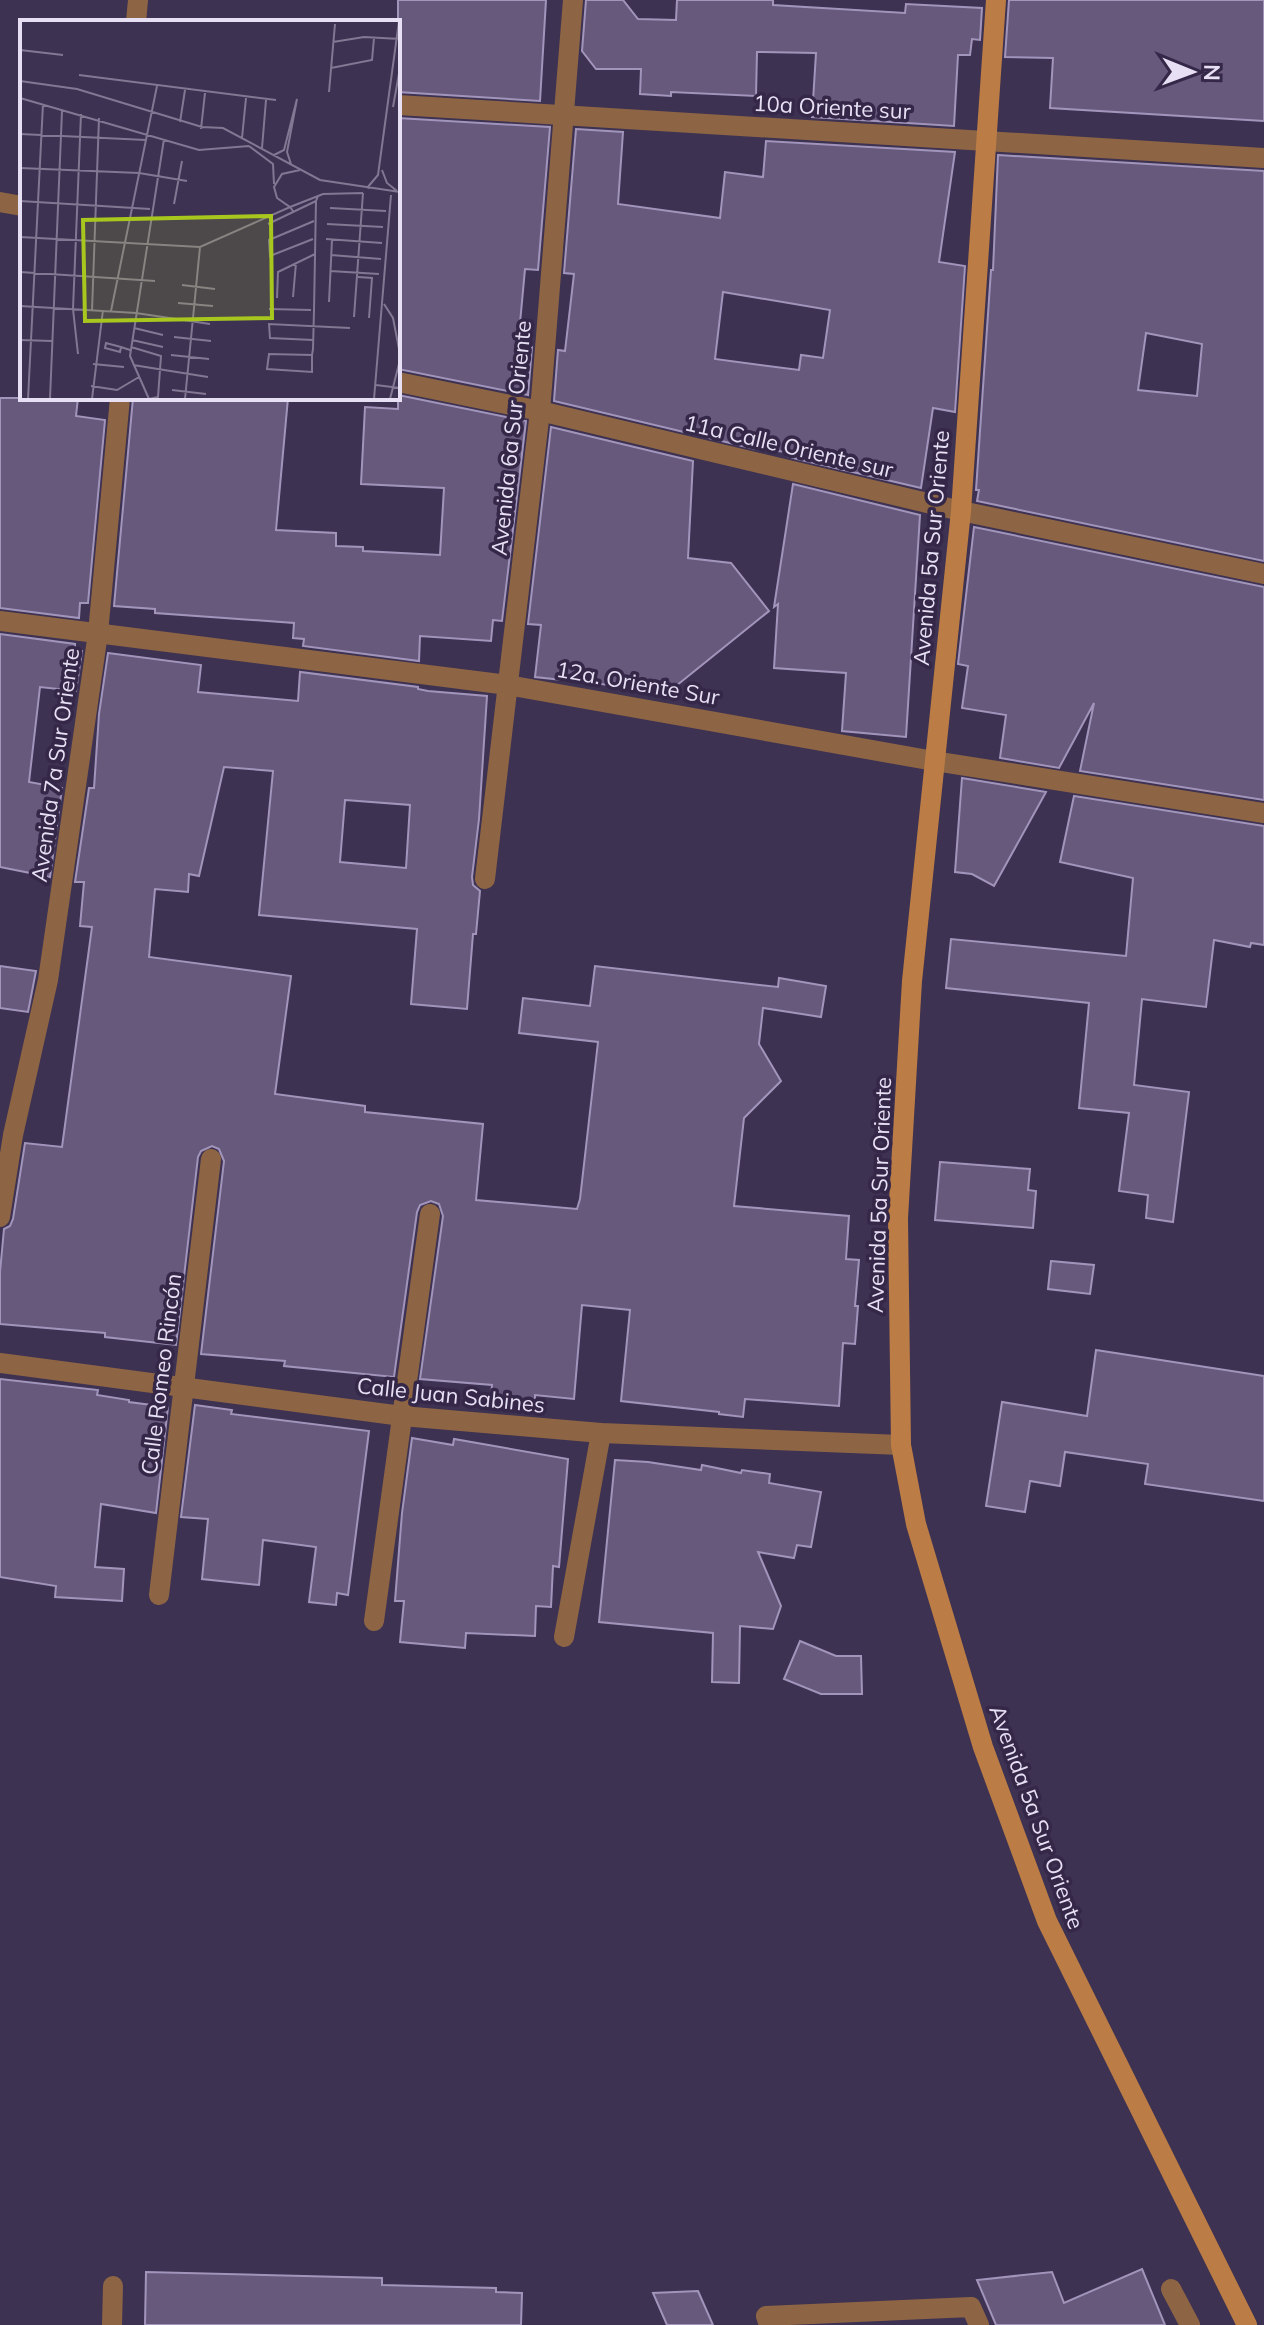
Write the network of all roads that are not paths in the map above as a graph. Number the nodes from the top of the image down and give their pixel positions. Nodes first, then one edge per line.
1 (138, 0) edge
2 (573, 0) edge
3 (996, 0) edge
4 (136, 20) edge
5 (400, 105) edge
6 (563, 115) junction
7 (987, 140) junction
8 (1264, 158) edge
9 (0, 202) edge
10 (20, 206) edge
11 (400, 382) edge
12 (120, 400) edge
13 (540, 411) junction
14 (961, 511) junction
15 (1264, 574) edge
16 (0, 621) edge
17 (98, 633) junction
18 (508, 685) junction
19 (934, 761) junction
20 (1264, 813) edge
21 (485, 879) dead end
22 (211, 1159) dead end
23 (430, 1214) dead end
24 (0, 1217) edge
25 (0, 1363) edge
26 (184, 1387) junction
27 (402, 1416) junction
28 (601, 1433) junction
29 (901, 1445) junction
30 (159, 1595) dead end
31 (374, 1621) dead end
32 (564, 1637) dead end
33 (113, 2286) dead end
34 (1171, 2289) dead end
35 (975, 2316) edge
36 (768, 2321) edge
37 (112, 2325) edge
38 (1190, 2325) edge
39 (1247, 2325) edge

1 - 4 street
2 - 6 street, Avenida 6a Sur Oriente
3 - 7 street, Avenida 5a Sur Oriente
5 - 6 street, 10a Oriente sur
6 - 7 street, 10a Oriente sur
6 - 13 street, Avenida 6a Sur Oriente
7 - 8 street, 10a Oriente sur
7 - 14 street, Avenida 5a Sur Oriente
9 - 10 street
11 - 13 street, 11a Calle Oriente sur
12 - 17 street, Avenida 7a Sur Oriente
13 - 14 street, 11a Calle Oriente sur
13 - 18 street, Avenida 6a Sur Oriente
14 - 15 street, 11a Calle Oriente sur
14 - 19 street, Avenida 5a Sur Oriente
16 - 17 street, 12a. Oriente Sur
17 - 18 street, 12a. Oriente Sur
17 - 24 street, Avenida 7a Sur Oriente
18 - 19 street, 12a. Oriente Sur
18 - 21 street, Avenida 6a Sur Oriente
19 - 20 street, 12a. Oriente Sur
19 - 29 street, Avenida 5a Sur Oriente
22 - 26 street, Calle Romeo Rincón
23 - 27 street
25 - 26 street, Calle Juan Sabines
26 - 27 street, Calle Juan Sabines
26 - 30 street, Calle Romeo Rincón
27 - 28 street, Calle Juan Sabines
27 - 31 street
28 - 29 street, Calle Juan Sabines
28 - 32 street
29 - 39 street, Avenida 5a Sur Oriente
33 - 37 street
34 - 38 street
35 - 36 street

